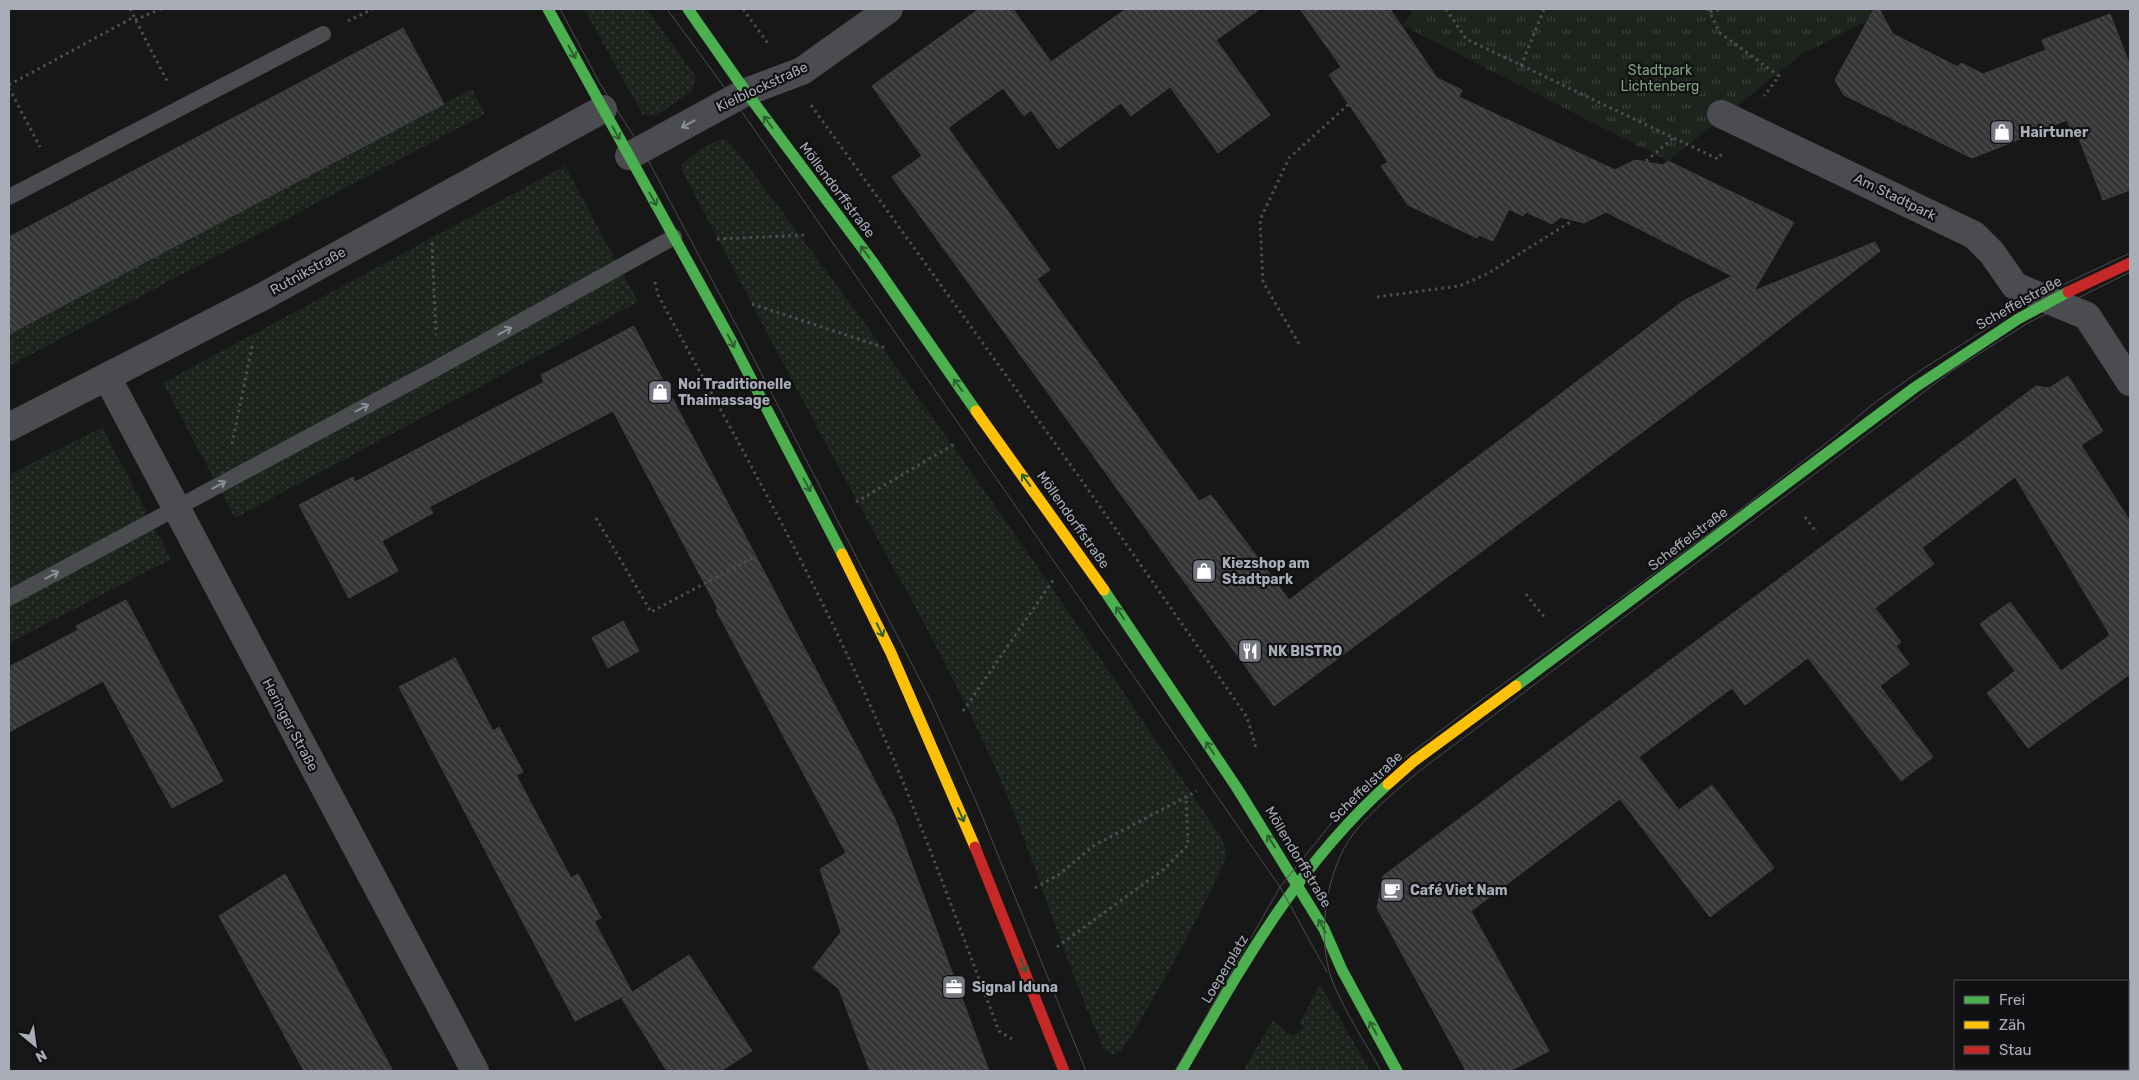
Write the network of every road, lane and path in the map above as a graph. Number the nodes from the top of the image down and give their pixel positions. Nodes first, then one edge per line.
1 (130, 9) edge
2 (160, 9) edge
3 (548, 9) edge
4 (688, 9) edge
5 (743, 9) edge
6 (889, 9) edge
7 (1446, 9) edge
8 (1544, 9) edge
9 (1722, 9) edge
10 (1709, 10) edge
11 (135, 18) junction
12 (323, 34) dead end
13 (1521, 66) junction
14 (790, 75) junction
15 (9, 86) edge
16 (746, 92) junction
17 (1349, 104) dead end
18 (181, 108) junction
19 (603, 109) junction
20 (1732, 118) junction
21 (1673, 138) junction
22 (629, 156) junction
23 (1646, 161) dead end
24 (54, 174) junction
25 (9, 197) edge
26 (431, 204) junction
27 (837, 214) junction
28 (1572, 221) dead end
29 (674, 238) junction
30 (712, 239) dead end
31 (644, 254) junction
32 (2130, 263) edge
33 (262, 297) junction
34 (1378, 297) dead end
35 (746, 302) dead end
36 (2051, 302) junction
37 (1299, 344) dead end
38 (888, 348) dead end
39 (438, 368) junction
40 (106, 377) junction
41 (2130, 382) edge
42 (986, 425) junction
43 (9, 427) edge
44 (244, 472) junction
45 (176, 508) junction
46 (596, 518) dead end
47 (1805, 518) dead end
48 (825, 520) junction
49 (1817, 533) dead end
50 (1075, 547) junction
51 (756, 556) dead end
52 (1526, 594) dead end
53 (9, 598) edge
54 (1545, 618) dead end
55 (963, 711) dead end
56 (1257, 751) dead end
57 (1201, 788) dead end
58 (1186, 797) junction
59 (1296, 883) junction
60 (1035, 888) dead end
61 (1057, 947) dead end
62 (1015, 1041) dead end
63 (475, 1071) edge
64 (1064, 1071) edge
65 (1181, 1071) edge
66 (1397, 1071) edge

1 - 11 path
2 - 11 path
3 -> 19 main road
4 - 16 main road, Möllendorffstraße
5 - 14 path
6 - 14 street, Kielblockstraße
7 - 13 path
8 - 13 path
9 - 10 path
10 - 20 path
11 - 15 path
11 - 18 path
12 - 18 lane
13 - 21 path
14 - 16 street, Kielblockstraße
14 - 56 path
15 - 24 path
16 -> 22 street, Kielblockstraße
27 -> 16 main road, Möllendorffstraße
17 - 37 path
18 - 24 lane
19 -> 22 main road
19 - 26 street, Rutnikstraße
20 - 21 path
20 - 36 street, Am Stadtpark
21 - 23 path
22 -> 29 main road
24 - 25 lane
26 - 33 street, Rutnikstraße
26 - 39 path
27 - 30 path
42 -> 27 main road, Möllendorffstraße
28 - 34 path
29 - 31 lane
29 -> 48 main road
39 -> 31 lane
31 - 62 path
32 - 36 main road, Scheffelstraße
33 - 40 street, Rutnikstraße
33 - 44 path
35 - 38 path
36 - 41 street, Am Stadtpark
36 - 59 main road, Scheffelstraße
44 -> 39 lane
40 - 43 street, Rutnikstraße
40 - 45 street, Heringer Straße
42 - 48 path
50 -> 42 main road, Möllendorffstraße
45 -> 44 lane
53 -> 45 lane
45 - 63 street, Heringer Straße
46 - 51 path
47 - 49 path
48 -> 64 main road
50 - 55 path
59 -> 50 main road, Möllendorffstraße
52 - 54 path
57 - 58 path
58 - 60 path
58 - 61 path
59 - 65 main road, Loeperplatz
66 -> 59 main road, Möllendorffstraße

